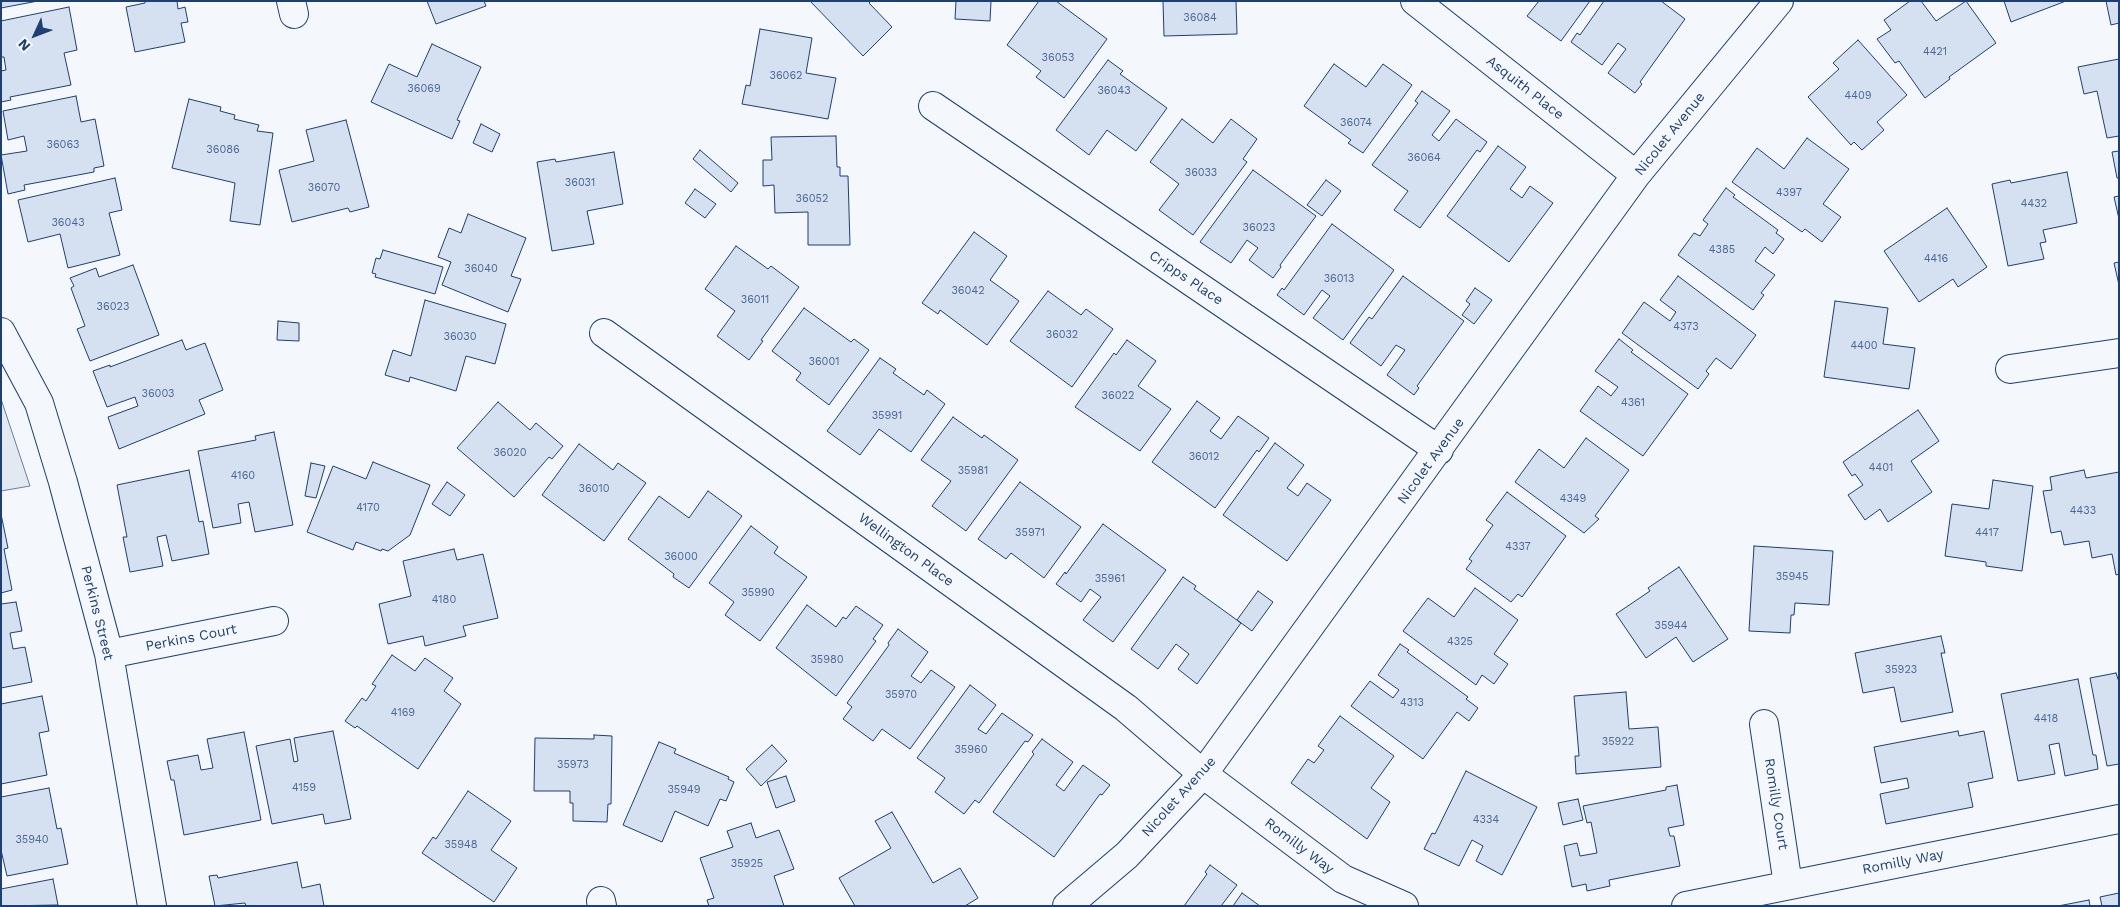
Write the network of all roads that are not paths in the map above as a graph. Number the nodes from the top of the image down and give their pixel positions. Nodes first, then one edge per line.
1 (1415, 1) edge
2 (1779, 1) edge
3 (933, 106) dead end
4 (1636, 175) junction
5 (1, 332) edge
6 (604, 333) dead end
7 (2119, 353) edge
8 (2010, 369) dead end
9 (1439, 450) junction
10 (274, 621) dead end
11 (109, 654) junction
12 (1764, 724) dead end
13 (1203, 774) junction
14 (2119, 819) edge
15 (1788, 885) junction
16 (152, 906) edge
17 (1067, 906) edge
18 (1404, 906) edge
19 (1686, 906) edge

1 - 4 street, Asquith Place
2 - 4 street, Nicolet Avenue
3 - 9 street, Cripps Place
4 - 9 street, Nicolet Avenue
5 - 11 street, Perkins Street
6 - 13 street, Wellington Place
7 - 8 street
9 - 13 street, Nicolet Avenue
10 - 11 street, Perkins Court
11 - 16 street, Perkins Street
12 - 15 street, Romilly Court
13 - 17 street, Nicolet Avenue
13 - 18 street, Romilly Way
14 - 15 street, Romilly Way
15 - 19 street, Romilly Way

